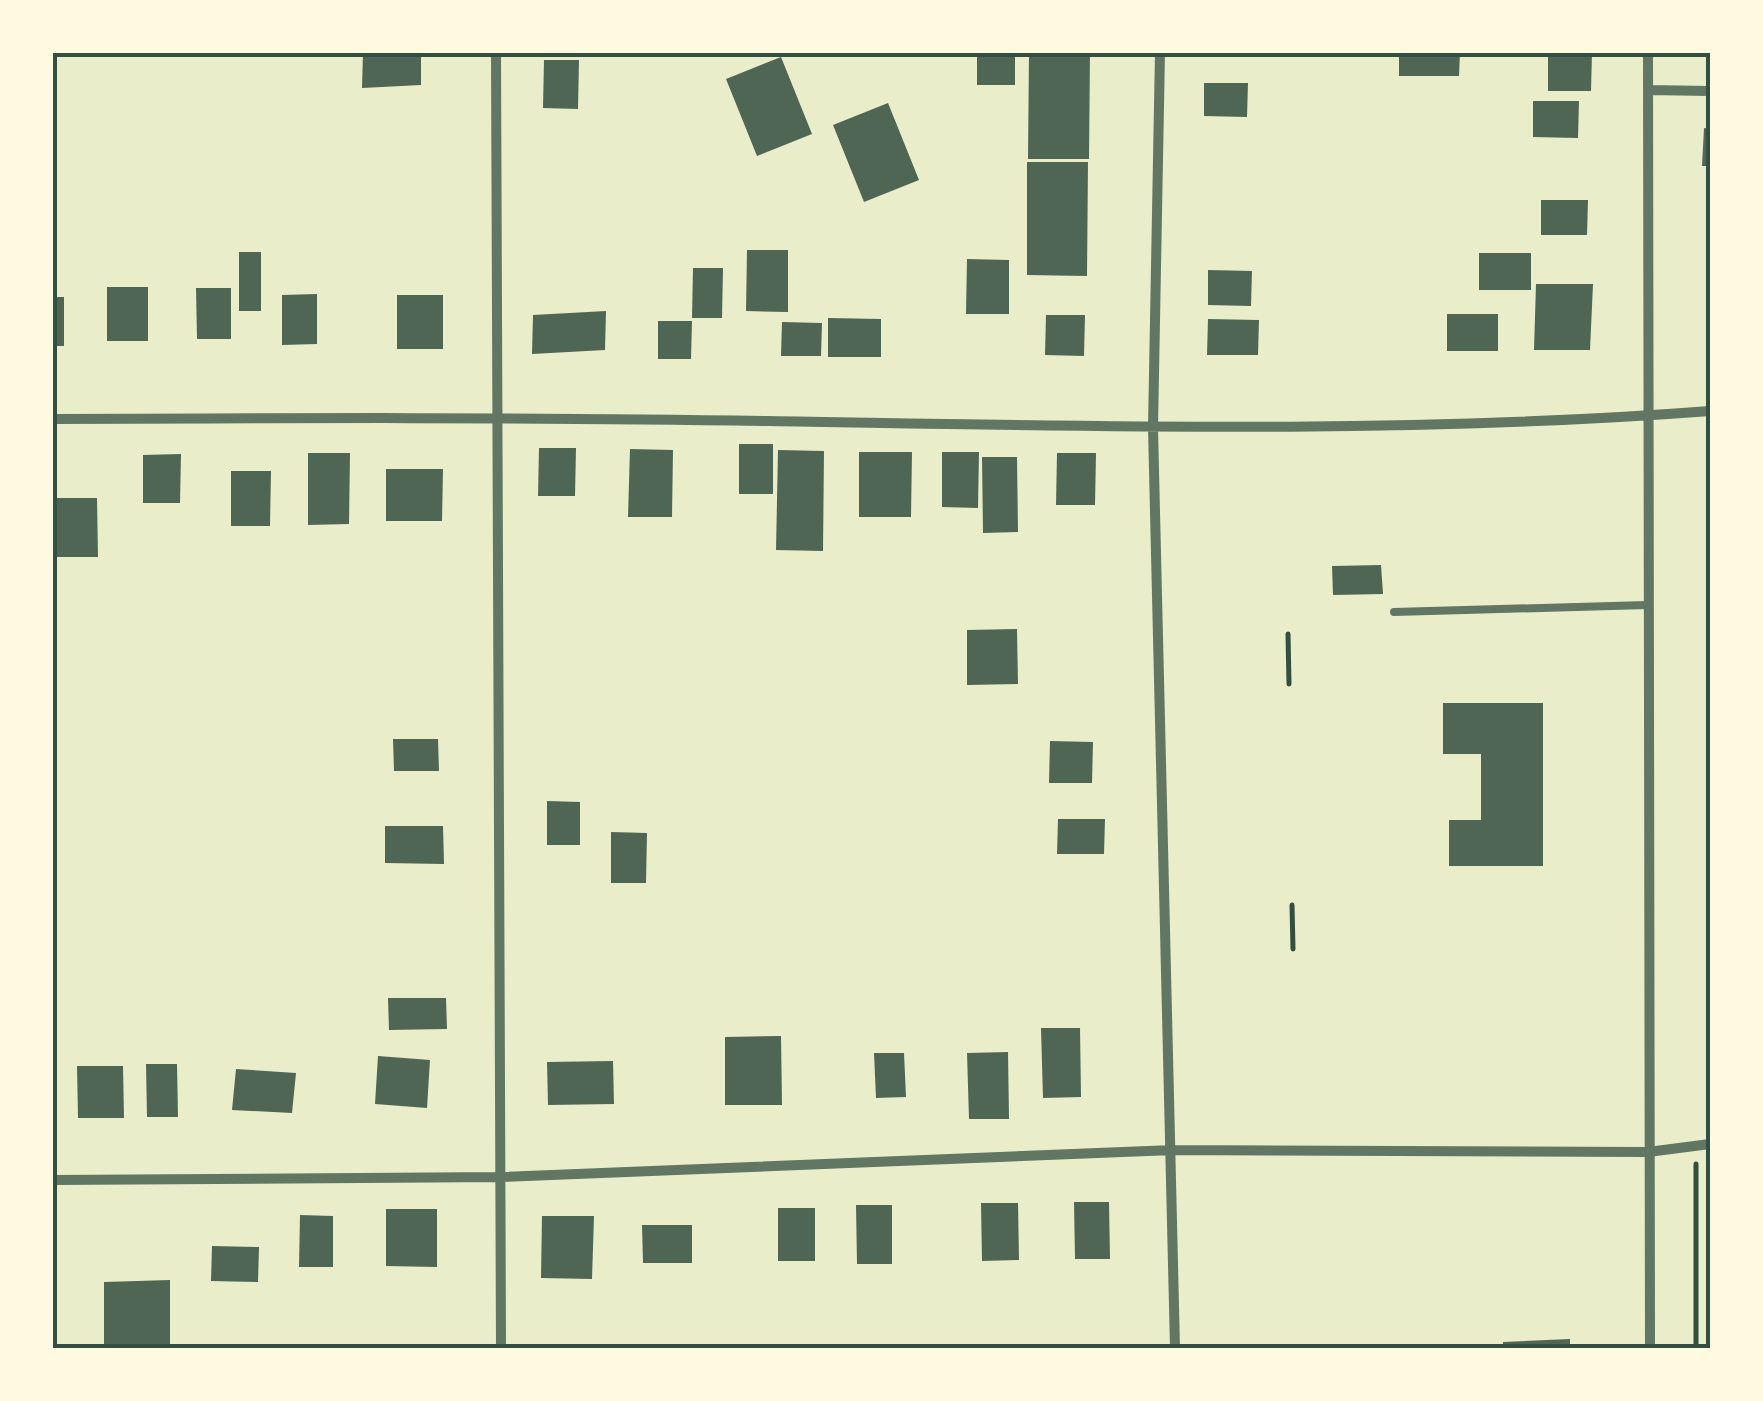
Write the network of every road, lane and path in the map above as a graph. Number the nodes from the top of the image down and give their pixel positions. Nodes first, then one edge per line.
1 (496, 52) edge
2 (1160, 52) edge
3 (1648, 52) edge
4 (1648, 90) junction
5 (1710, 91) edge
6 (1710, 412) edge
7 (1646, 416) junction
8 (496, 417) junction
9 (52, 419) edge
10 (1154, 428) junction
11 (1647, 605) junction
12 (1394, 612) dead end
13 (1288, 634) dead end
14 (1289, 684) dead end
15 (1292, 905) dead end
16 (1293, 949) dead end
17 (1710, 1144) edge
18 (1696, 1146) junction
19 (1173, 1150) junction
20 (1648, 1152) junction
21 (500, 1176) junction
22 (52, 1180) edge
23 (501, 1348) edge
24 (1175, 1348) edge
25 (1650, 1348) edge
26 (1696, 1348) edge

1 - 8 street
2 - 10 street
3 - 4 street
4 - 5 street
4 - 7 street
6 - 7 street
7 - 10 street
7 - 11 street
8 - 9 street
8 - 10 street
8 - 21 street
10 - 19 street
11 - 12 lane
11 - 20 street
13 - 14 path
15 - 16 path
17 - 18 street
18 - 20 street
18 - 26 path
19 - 20 street
19 - 21 street
19 - 24 street
20 - 25 street
21 - 22 street
21 - 23 street

